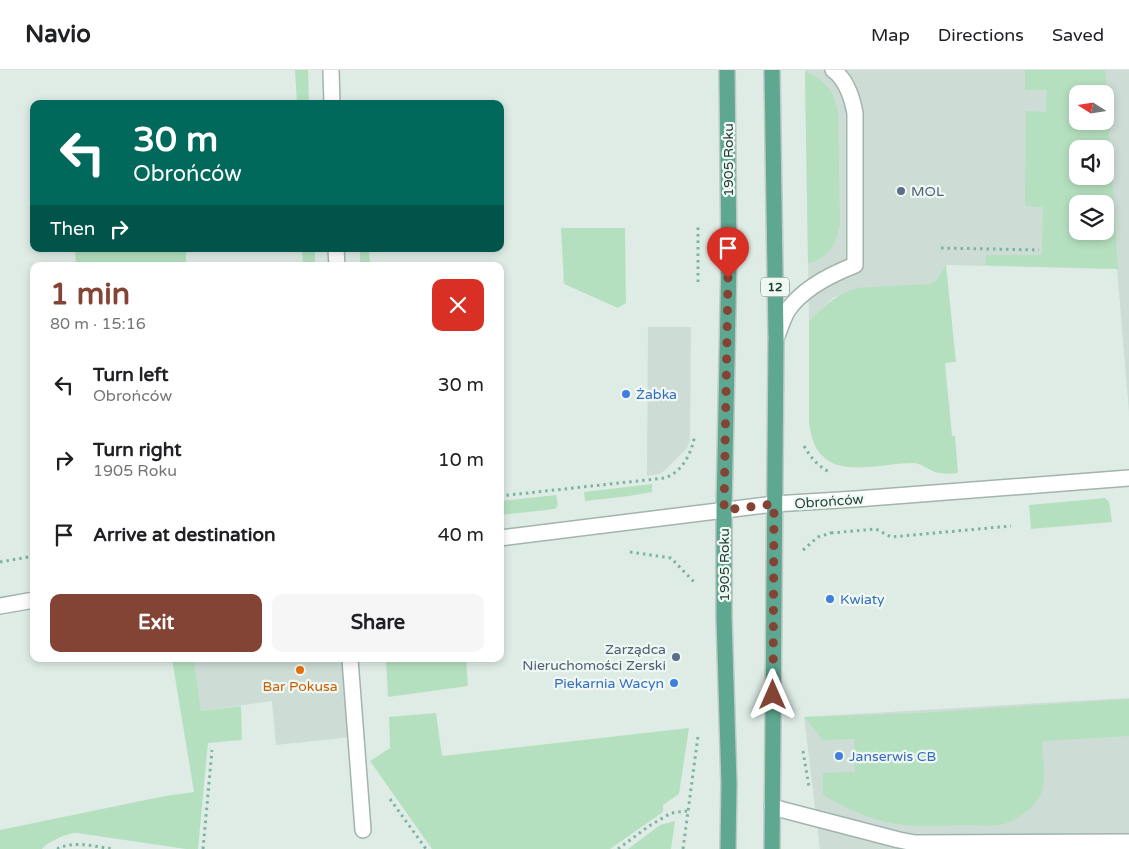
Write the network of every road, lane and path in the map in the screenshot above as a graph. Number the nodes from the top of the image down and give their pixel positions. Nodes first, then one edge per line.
1 (331, 70) edge
2 (727, 70) edge
3 (772, 70) edge
4 (833, 70) edge
5 (332, 100) edge
6 (698, 219) dead end
7 (941, 248) dead end
8 (1039, 250) dead end
9 (698, 285) dead end
10 (776, 338) junction
11 (697, 429) dead end
12 (1129, 478) edge
13 (504, 496) edge
14 (831, 501) junction
15 (774, 504) junction
16 (724, 510) junction
17 (1011, 526) dead end
18 (831, 533) junction
19 (504, 538) edge
20 (801, 554) dead end
21 (30, 557) edge
22 (671, 558) dead end
23 (0, 562) edge
24 (698, 586) dead end
25 (30, 601) edge
26 (0, 606) edge
27 (350, 662) edge
28 (698, 728) dead end
29 (802, 747) dead end
30 (212, 750) dead end
31 (386, 794) dead end
32 (772, 807) junction
33 (687, 811) junction
34 (814, 818) junction
35 (363, 830) dead end
36 (1129, 842) edge
37 (57, 849) edge
38 (114, 849) edge
39 (204, 849) edge
40 (426, 849) edge
41 (618, 849) edge
42 (683, 849) edge
43 (728, 849) edge
44 (772, 849) edge

1 - 5 street
2 - 16 main road, 1905 Roku
3 - 10 main road, 12
4 - 10 street
6 - 9 path
7 - 8 path
10 - 15 main road, 12
11 - 13 path
12 - 14 street, Obrońców
14 - 15 street, Obrońców
14 - 18 path
15 - 16 street, Obrońców
15 - 32 main road, 12
16 - 19 street, Obrońców
16 - 43 main road, 1905 Roku
17 - 18 path
18 - 20 path
21 - 23 path
22 - 24 path
25 - 26 street
27 - 35 street
28 - 33 path
29 - 34 path
30 - 39 path
31 - 40 path
32 - 34 street
32 - 44 main road, 12
33 - 41 path
33 - 42 path
34 - 36 street
37 - 38 path

